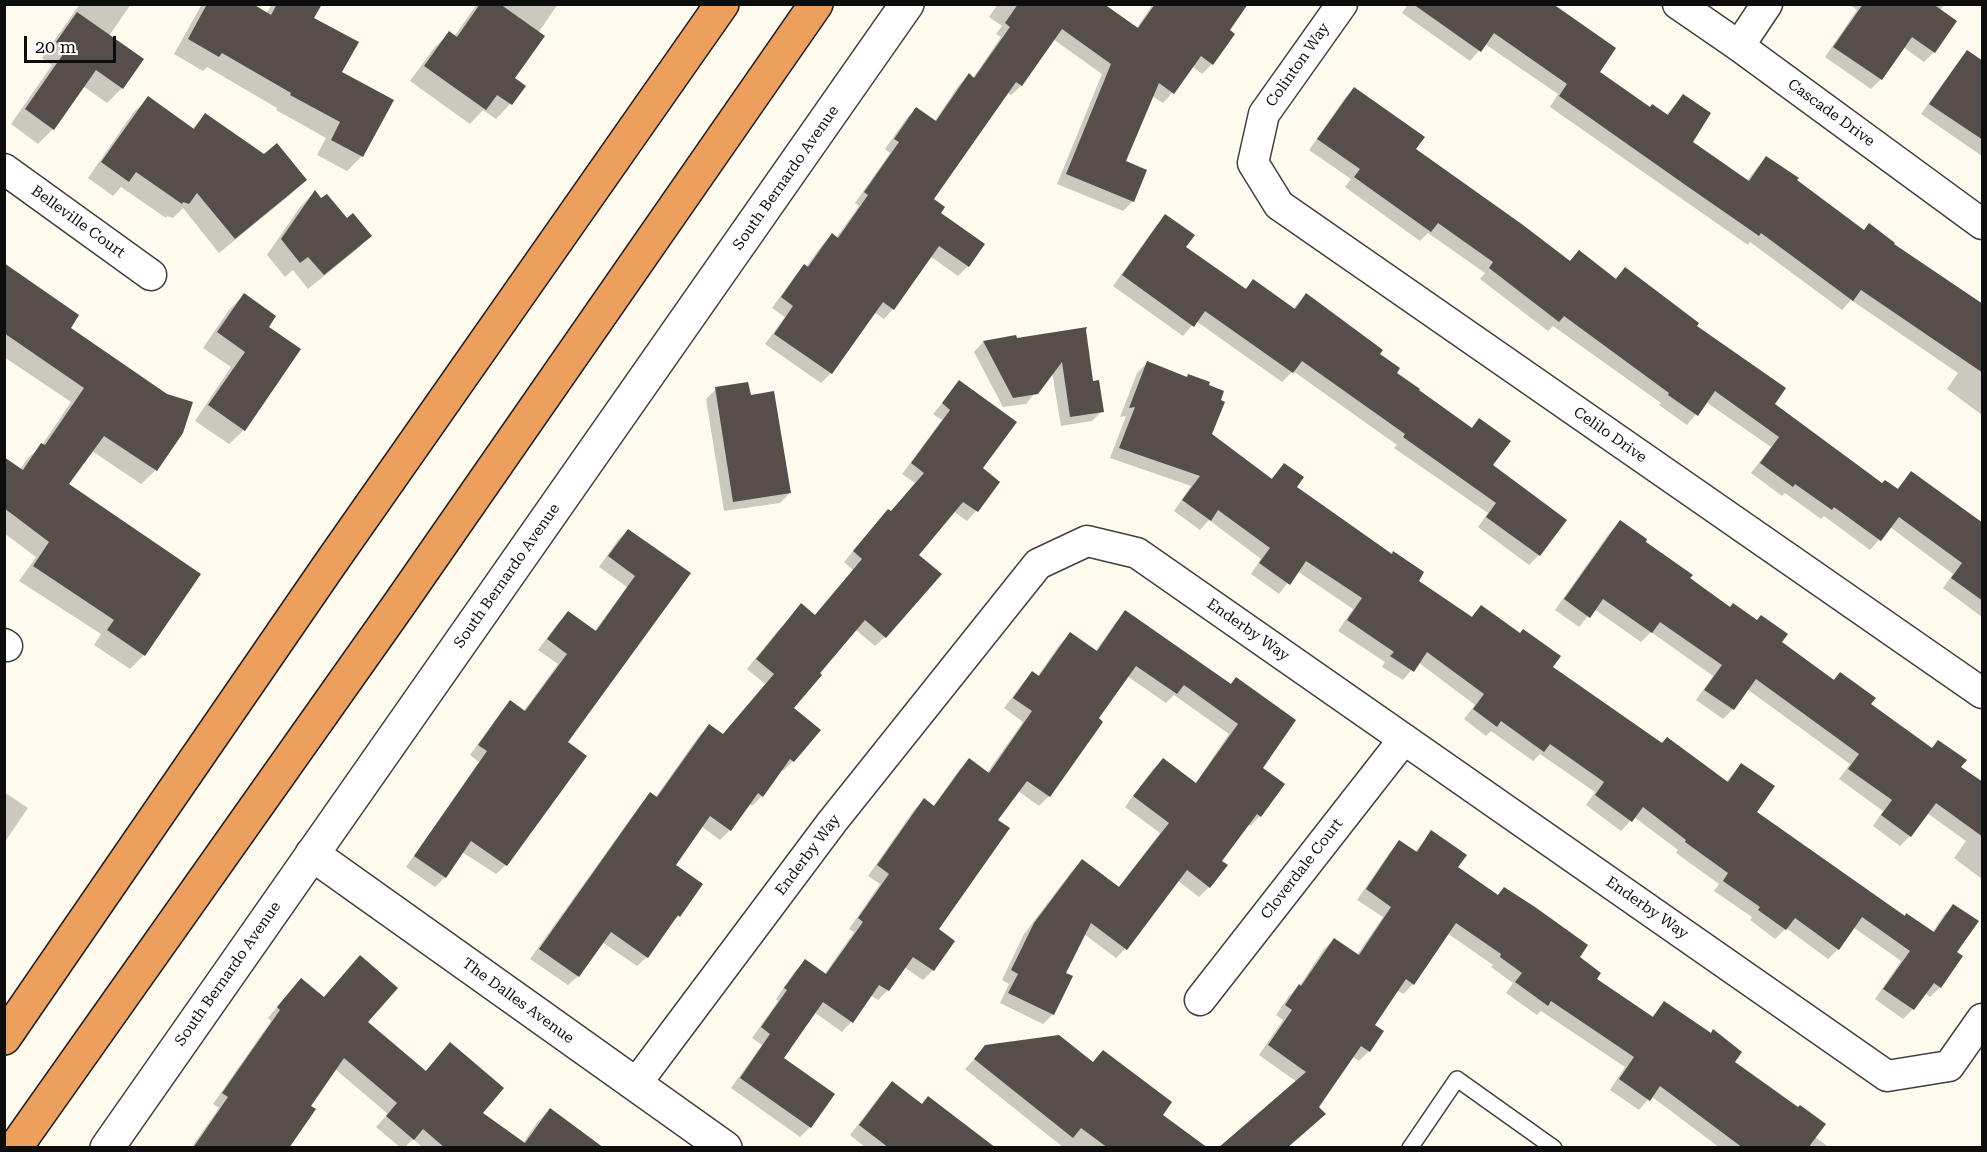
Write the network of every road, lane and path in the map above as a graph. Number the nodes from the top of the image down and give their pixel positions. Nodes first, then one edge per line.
1 (722, 4) edge
2 (816, 4) edge
3 (907, 4) edge
4 (1342, 4) edge
5 (1678, 4) edge
6 (1767, 4) edge
7 (1739, 46) junction
8 (1253, 163) joint
9 (4, 169) edge
10 (1983, 224) edge
11 (151, 275) dead end
12 (1983, 693) edge
13 (1404, 739) junction
14 (312, 854) junction
15 (1200, 1000) dead end
16 (1983, 1019) edge
17 (4, 1038) edge
18 (635, 1085) junction
19 (15, 1148) edge
20 (107, 1148) edge
21 (724, 1148) edge
22 (1410, 1148) edge
23 (1554, 1148) edge

1 - 17 highway
2 - 19 highway
3 - 14 street, South Bernardo Avenue
4 - 8 street, Colinton Way
5 - 7 street, Cascade Drive
6 - 7 street
7 - 10 street, Cascade Drive
8 - 12 street, Celilo Drive
9 - 11 street, Belleville Court
13 - 15 street, Cloverdale Court
13 - 16 street, Enderby Way
13 - 18 street, Enderby Way
14 - 18 street, The Dalles Avenue
14 - 20 street, South Bernardo Avenue
18 - 21 street, The Dalles Avenue
22 - 23 lane

